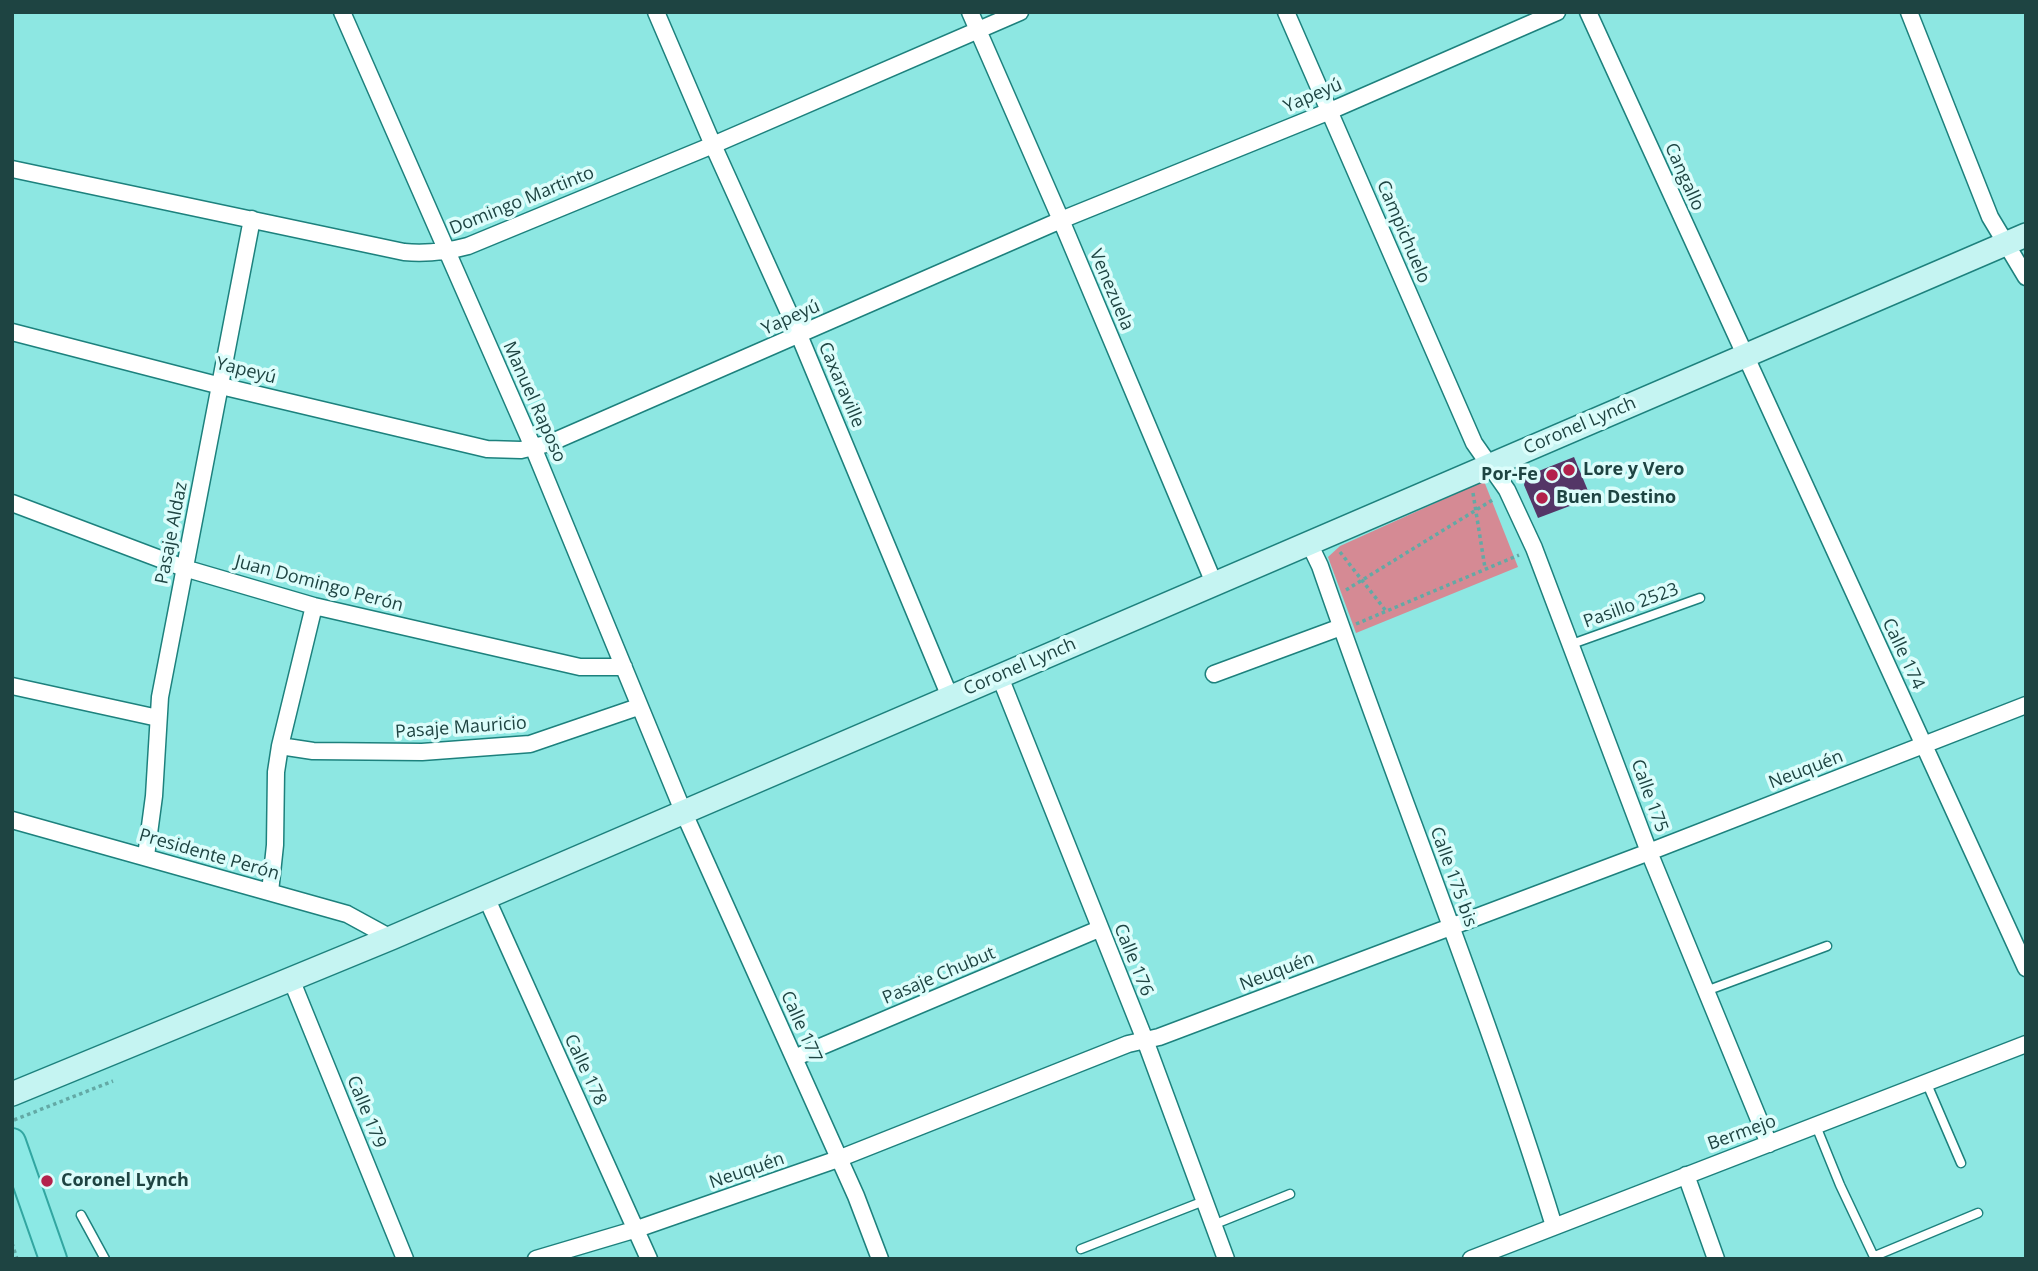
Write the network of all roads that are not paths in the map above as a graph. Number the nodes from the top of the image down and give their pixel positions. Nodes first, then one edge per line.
1 (342, 12) edge
2 (656, 12) edge
3 (970, 12) edge
4 (1020, 12) edge
5 (1286, 12) edge
6 (1557, 12) edge
7 (1588, 12) edge
8 (1909, 12) edge
9 (978, 30) junction
10 (1330, 111) junction
11 (713, 145) junction
12 (12, 169) edge
13 (253, 219) junction
14 (1061, 220) junction
15 (2016, 240) edge
16 (446, 252) junction
17 (2026, 276) edge
18 (12, 332) edge
19 (799, 335) junction
20 (1745, 357) junction
21 (221, 386) junction
22 (533, 447) junction
23 (1499, 478) junction
24 (12, 503) edge
25 (1309, 543) junction
26 (184, 568) junction
27 (1214, 583) junction
28 (1700, 598) dead end
29 (314, 606) junction
30 (1347, 626) junction
31 (1572, 644) junction
32 (624, 667) junction
33 (1214, 674) dead end
34 (1000, 677) junction
35 (12, 685) edge
36 (950, 697) junction
37 (2026, 705) edge
38 (638, 706) junction
39 (158, 718) junction
40 (1923, 744) junction
41 (280, 746) junction
42 (683, 811) junction
43 (12, 820) edge
44 (1649, 852) junction
45 (146, 856) junction
46 (270, 892) junction
47 (485, 897) junction
48 (1451, 928) junction
49 (1099, 929) junction
50 (391, 938) junction
51 (1827, 946) dead end
52 (2026, 968) edge
53 (291, 979) junction
54 (1706, 991) junction
55 (1145, 1040) junction
56 (2026, 1044) edge
57 (794, 1058) junction
58 (1927, 1084) junction
59 (12, 1094) edge
60 (1816, 1126) junction
61 (12, 1142) edge
62 (1769, 1144) junction
63 (838, 1159) junction
64 (1961, 1163) dead end
65 (1686, 1175) junction
66 (1290, 1194) dead end
67 (1204, 1201) junction
68 (1978, 1213) dead end
69 (80, 1214) dead end
70 (1213, 1224) junction
71 (1554, 1226) junction
72 (637, 1229) junction
73 (1081, 1249) dead end
74 (1875, 1258) edge
75 (53, 1259) edge
76 (104, 1259) edge
77 (405, 1259) edge
78 (536, 1259) edge
79 (649, 1259) edge
80 (880, 1259) edge
81 (1226, 1259) edge
82 (1471, 1259) edge
83 (1716, 1259) edge

1 - 16 street, Manuel Raposo
2 - 11 street, Caxaraville
3 - 9 street, Venezuela
4 - 9 street, Domingo Martinto
5 - 10 street, Campichuelo
6 - 10 street, Yapeyú
7 - 20 street, Cangallo
8 - 15 street
9 - 11 street, Domingo Martinto
9 - 14 street, Venezuela
10 - 14 street, Yapeyú
10 - 23 street, Campichuelo
11 - 16 street, Domingo Martinto
11 - 19 street, Caxaraville
12 - 13 street, Domingo Martinto
13 - 16 street, Domingo Martinto
13 - 21 street, Pasaje Aldaz
14 - 19 street, Yapeyú
14 - 27 street, Venezuela
15 - 17 street
15 - 20 main road, Coronel Lynch
16 - 22 street, Manuel Raposo
18 - 21 street, Yapeyú
19 - 22 street, Yapeyú
19 - 36 street, Caxaraville
20 - 23 main road, Coronel Lynch
20 - 40 street, Calle 174
21 - 22 street, Yapeyú
21 - 26 street, Pasaje Aldaz
22 - 32 street, Manuel Raposo
23 - 25 main road, Coronel Lynch
23 - 31 street, Calle 175
24 - 26 street, Juan Domingo Perón
25 - 27 main road, Coronel Lynch
25 - 30 street, Calle 175 bis
26 - 29 street, Juan Domingo Perón
26 - 39 street, Pasaje Aldaz
27 - 34 main road, Coronel Lynch
28 - 31 lane, Pasillo 2523
29 - 32 street, Juan Domingo Perón
29 - 41 street
30 - 33 street
30 - 48 street, Calle 175 bis
31 - 44 street, Calle 175
32 - 38 street, Manuel Raposo
34 - 36 main road, Coronel Lynch
34 - 49 street, Calle 176
35 - 39 street
36 - 42 main road, Coronel Lynch
37 - 40 street, Neuquén
38 - 41 street, Pasaje Mauricio
38 - 42 street, Manuel Raposo
39 - 45 street, Pasaje Aldaz
40 - 44 street, Neuquén
40 - 52 street, Calle 174
41 - 46 street
42 - 47 main road, Coronel Lynch
42 - 57 street, Calle 177
43 - 45 street, Presidente Perón
44 - 48 street, Neuquén
44 - 54 street, Calle 175
45 - 46 street, Presidente Perón
46 - 50 street, Presidente Perón
47 - 50 main road, Coronel Lynch
47 - 72 street, Calle 178
48 - 55 street, Neuquén
48 - 71 street, Calle 175 bis
49 - 55 street, Calle 176
49 - 57 street, Pasaje Chubut
50 - 53 main road, Coronel Lynch
51 - 54 lane
53 - 59 main road, Coronel Lynch
53 - 77 street, Calle 179
54 - 62 street, Calle 175
55 - 63 street, Neuquén
55 - 67 street, Calle 176
56 - 58 street, Bermejo
57 - 63 street, Calle 177
58 - 60 street, Bermejo
58 - 64 lane
60 - 62 street, Bermejo
60 - 74 lane
61 - 75 main road
62 - 65 street, Bermejo
63 - 72 street, Neuquén
63 - 80 street, Calle 177
65 - 71 street, Bermejo
65 - 83 street
66 - 70 lane
67 - 70 street, Calle 176
67 - 73 lane
68 - 74 lane
69 - 76 lane
70 - 81 street, Calle 176
71 - 82 street, Bermejo
72 - 78 street, Neuquén
72 - 79 street, Calle 178

